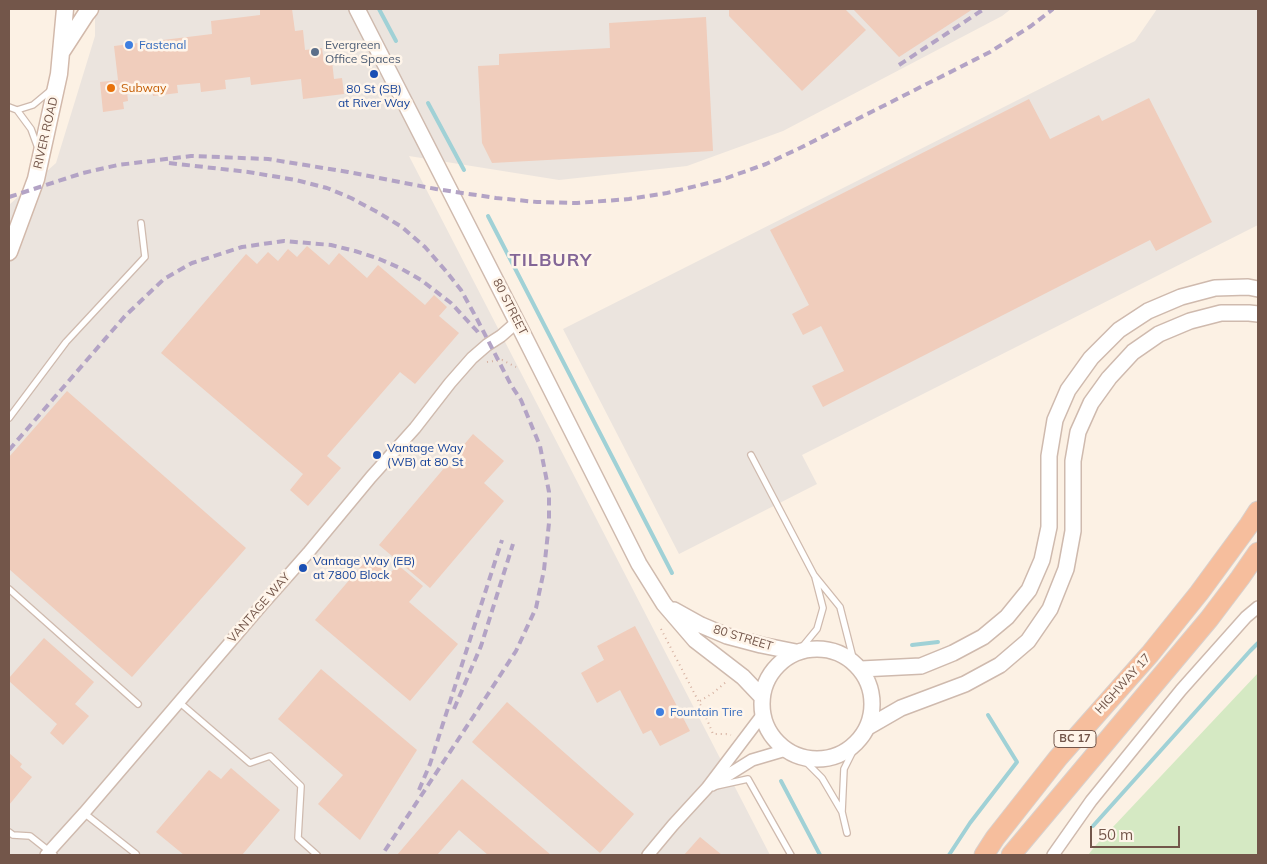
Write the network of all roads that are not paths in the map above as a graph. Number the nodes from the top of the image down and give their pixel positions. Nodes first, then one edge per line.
1 (65, 9) edge
2 (90, 9) edge
3 (357, 9) edge
4 (61, 53) junction
5 (57, 85) junction
6 (9, 107) edge
7 (17, 110) junction
8 (41, 156) junction
9 (141, 224) dead end
10 (9, 252) edge
11 (1258, 288) edge
12 (1258, 314) edge
13 (517, 322) junction
14 (9, 418) edge
15 (751, 455) dead end
16 (1258, 497) edge
17 (1258, 511) edge
18 (1258, 552) edge
19 (814, 575) junction
20 (9, 589) edge
21 (664, 604) junction
22 (1258, 607) edge
23 (1172, 627) junction
24 (797, 652) junction
25 (857, 666) junction
26 (762, 697) junction
27 (179, 702) junction
28 (138, 704) dead end
29 (763, 714) junction
30 (863, 733) junction
31 (793, 753) junction
32 (707, 788) junction
33 (842, 812) junction
34 (84, 813) junction
35 (9, 832) edge
36 (847, 833) dead end
37 (50, 854) edge
38 (136, 854) dead end
39 (317, 855) edge
40 (648, 855) edge
41 (791, 855) edge
42 (984, 855) edge
43 (1011, 855) edge
44 (1053, 855) edge

1 - 4 main road, RIVER ROAD
2 - 4 main road
3 - 13 street, 80 STREET
4 - 5 main road, RIVER ROAD
5 - 7 lane
5 - 8 main road, RIVER ROAD
6 - 7 lane
7 - 8 lane
8 - 10 main road, RIVER ROAD
9 - 14 lane
11 - 25 street
12 - 30 street
13 - 21 street, 80 STREET
13 - 27 street, VANTAGE WAY
15 - 19 lane
16 - 23 highway
17 - 23 highway, HIGHWAY 17 / BC 17
18 - 43 highway, HIGHWAY 17 / BC 17
19 - 24 lane
19 - 25 lane
20 - 28 lane
21 - 24 street, 80 STREET
21 - 26 street, 80 STREET
22 - 44 street
23 - 42 highway, HIGHWAY 17 / BC 17
24 - 25 street
24 - 26 street
25 - 30 street
26 - 29 street
27 - 34 street, VANTAGE WAY
27 - 39 lane
29 - 31 street
29 - 32 street
30 - 31 street
30 - 33 lane
31 - 32 street
31 - 33 lane
32 - 40 street
32 - 41 lane
33 - 36 lane
34 - 37 street, VANTAGE WAY
34 - 38 lane
35 - 37 lane

